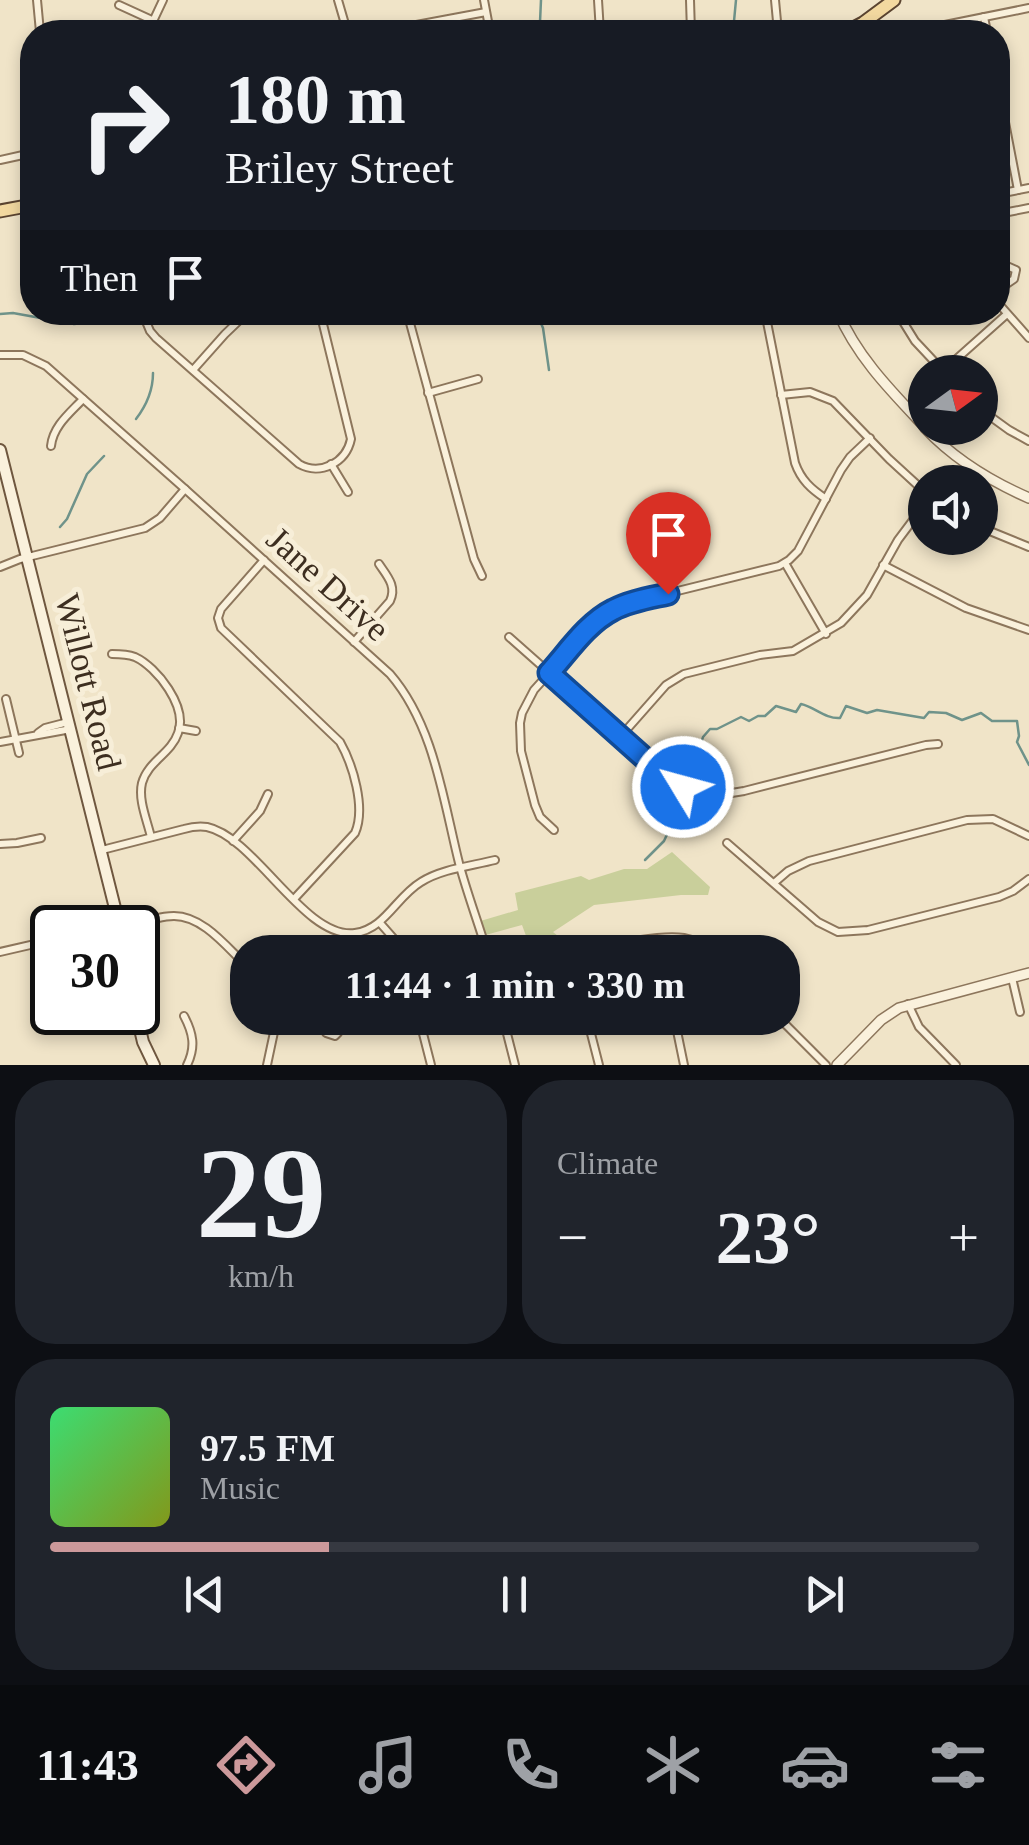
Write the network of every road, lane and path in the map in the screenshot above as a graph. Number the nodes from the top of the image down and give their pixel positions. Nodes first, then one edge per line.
1 (484, 0) edge
2 (894, 0) edge
3 (119, 4) dead end
4 (1029, 8) edge
5 (486, 12) junction
6 (984, 17) junction
7 (152, 20) edge
8 (443, 20) edge
9 (488, 20) edge
10 (869, 20) edge
11 (968, 20) edge
12 (985, 20) edge
13 (1010, 148) edge
14 (1029, 188) edge
15 (1018, 190) junction
16 (1010, 192) edge
17 (1010, 317) edge
18 (147, 325) edge
19 (234, 325) edge
20 (323, 325) edge
21 (410, 325) edge
22 (767, 325) edge
23 (845, 325) edge
24 (905, 325) edge
25 (995, 325) edge
26 (1029, 338) edge
27 (0, 355) edge
28 (928, 355) edge
29 (962, 355) edge
30 (192, 370) junction
31 (478, 379) dead end
32 (428, 393) junction
33 (781, 395) junction
34 (83, 399) junction
35 (908, 408) edge
36 (998, 422) edge
37 (870, 438) junction
38 (1029, 440) edge
39 (946, 445) edge
40 (52, 446) dead end
41 (0, 450) edge
42 (331, 464) junction
43 (908, 477) edge
44 (186, 488) junction
45 (348, 492) dead end
46 (1029, 498) edge
47 (826, 499) junction
48 (908, 527) edge
49 (998, 535) edge
50 (1029, 548) edge
51 (28, 557) junction
52 (264, 560) junction
53 (785, 563) junction
54 (379, 564) dead end
55 (883, 565) junction
56 (0, 567) edge
57 (482, 576) dead end
58 (1029, 630) edge
59 (826, 634) junction
60 (508, 637) dead end
61 (354, 642) junction
62 (112, 654) dead end
63 (549, 673) junction
64 (6, 699) dead end
65 (70, 725) junction
66 (179, 728) junction
67 (196, 730) dead end
68 (620, 736) junction
69 (16, 739) junction
70 (0, 742) edge
71 (938, 744) dead end
72 (19, 753) dead end
73 (268, 794) dead end
74 (554, 830) dead end
75 (151, 836) junction
76 (1029, 836) edge
77 (41, 838) dead end
78 (232, 841) junction
79 (727, 843) dead end
80 (0, 844) edge
81 (102, 850) junction
82 (495, 860) dead end
83 (461, 869) junction
84 (1029, 879) edge
85 (774, 883) junction
86 (294, 899) junction
87 (113, 905) edge
88 (160, 918) edge
89 (380, 923) junction
90 (391, 935) edge
91 (482, 935) edge
92 (30, 945) edge
93 (230, 951) edge
94 (0, 952) edge
95 (1029, 974) edge
96 (1012, 978) junction
97 (908, 1004) junction
98 (1020, 1012) dead end
99 (184, 1016) dead end
100 (141, 1035) edge
101 (273, 1035) edge
102 (423, 1035) edge
103 (508, 1035) edge
104 (590, 1035) edge
105 (677, 1035) edge
106 (796, 1035) edge
107 (154, 1065) edge
108 (187, 1065) edge
109 (267, 1065) edge
110 (431, 1065) edge
111 (515, 1065) edge
112 (598, 1065) edge
113 (684, 1065) edge
114 (826, 1065) edge
115 (837, 1065) edge
116 (956, 1065) edge

1 - 5 street
2 - 10 main road
3 - 7 street
4 - 6 street
5 - 8 street
5 - 9 street
6 - 11 street
6 - 12 street
13 - 15 street
14 - 15 street
15 - 16 street
17 - 26 street
18 - 30 street
19 - 30 street
20 - 42 street
21 - 32 street
22 - 33 street
23 - 35 street
24 - 28 street
25 - 29 street
27 - 34 street, Jane Drive
30 - 42 street
31 - 32 street
32 - 57 street
33 - 37 street
33 - 47 street
34 - 40 street
34 - 44 street, Jane Drive
36 - 38 street
37 - 43 street
37 - 47 street
39 - 46 street
41 - 51 main road, Willott Road
42 - 45 street
44 - 51 street
44 - 52 street, Jane Drive
47 - 53 street
48 - 55 street
49 - 50 street
51 - 56 street
51 - 65 main road, Willott Road
52 - 61 street, Jane Drive
52 - 86 street
53 - 59 street
53 - 63 street
54 - 61 street
55 - 58 street
55 - 59 street
59 - 68 street
60 - 63 street
61 - 83 street, Jane Drive
62 - 66 street
63 - 68 street
63 - 74 street
64 - 69 street
65 - 69 street
65 - 81 main road, Willott Road
66 - 67 street
66 - 75 street
68 - 71 street
69 - 70 street
69 - 72 street
73 - 78 street
75 - 78 street
75 - 81 street
76 - 85 street
77 - 80 street
78 - 86 street
79 - 85 street
81 - 87 main road, Willott Road
82 - 83 street
83 - 89 street
83 - 91 street, Jane Drive
84 - 85 street
86 - 89 street
88 - 93 street
89 - 90 street
92 - 94 street
95 - 96 street
96 - 97 street
96 - 98 street
97 - 115 street
97 - 116 street
99 - 108 street
100 - 107 main road
101 - 109 street
102 - 110 street
103 - 111 street
104 - 112 street
105 - 113 street
106 - 114 street

